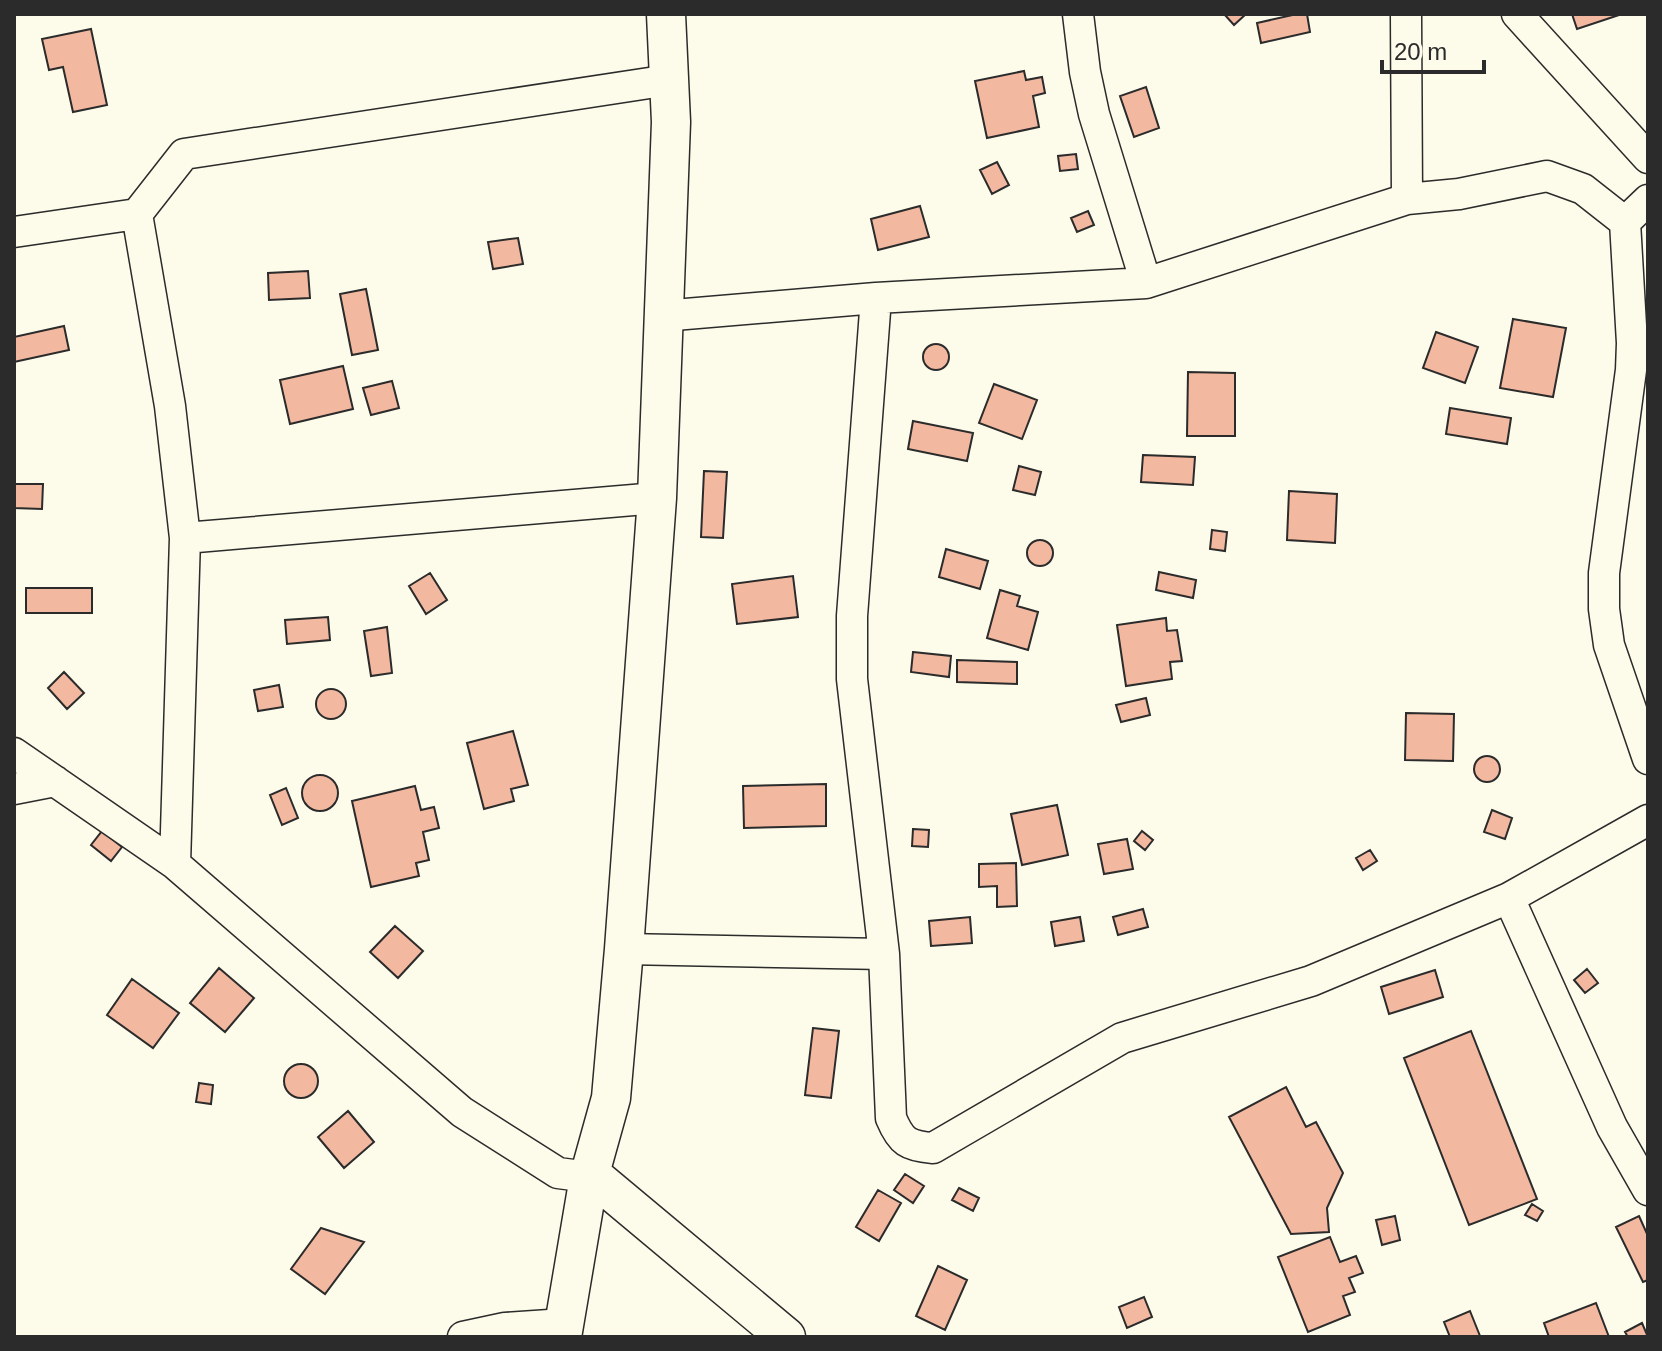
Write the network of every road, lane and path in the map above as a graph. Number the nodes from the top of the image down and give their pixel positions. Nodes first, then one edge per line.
1 (666, 14) edge
2 (1078, 14) edge
3 (1406, 14) edge
4 (1517, 14) edge
5 (669, 80) junction
6 (1648, 158) edge
7 (1407, 199) junction
8 (1648, 200) edge
9 (137, 214) junction
10 (1625, 222) junction
11 (14, 232) edge
12 (1146, 283) junction
13 (876, 298) junction
14 (662, 316) junction
15 (657, 498) junction
16 (185, 538) junction
17 (14, 753) edge
18 (1648, 759) edge
19 (55, 781) junction
20 (14, 789) edge
21 (1648, 820) edge
22 (175, 864) junction
23 (1509, 898) junction
24 (624, 949) junction
25 (884, 954) junction
26 (589, 1177) junction
27 (1648, 1190) edge
28 (563, 1331) edge
29 (463, 1337) edge
30 (786, 1337) edge

1 - 5 street
2 - 12 street
3 - 7 street
4 - 6 street
5 - 9 street
5 - 14 street
7 - 10 street
7 - 12 street
8 - 10 street
9 - 11 street
9 - 16 street
10 - 18 street
12 - 13 street
13 - 14 street
13 - 25 street
14 - 15 street
15 - 16 street
15 - 24 street
16 - 22 street
17 - 19 street
19 - 20 street
19 - 22 street
21 - 23 street
22 - 26 street
23 - 25 street
23 - 27 street
24 - 25 street
24 - 26 street
26 - 28 street
26 - 30 street
28 - 29 street

